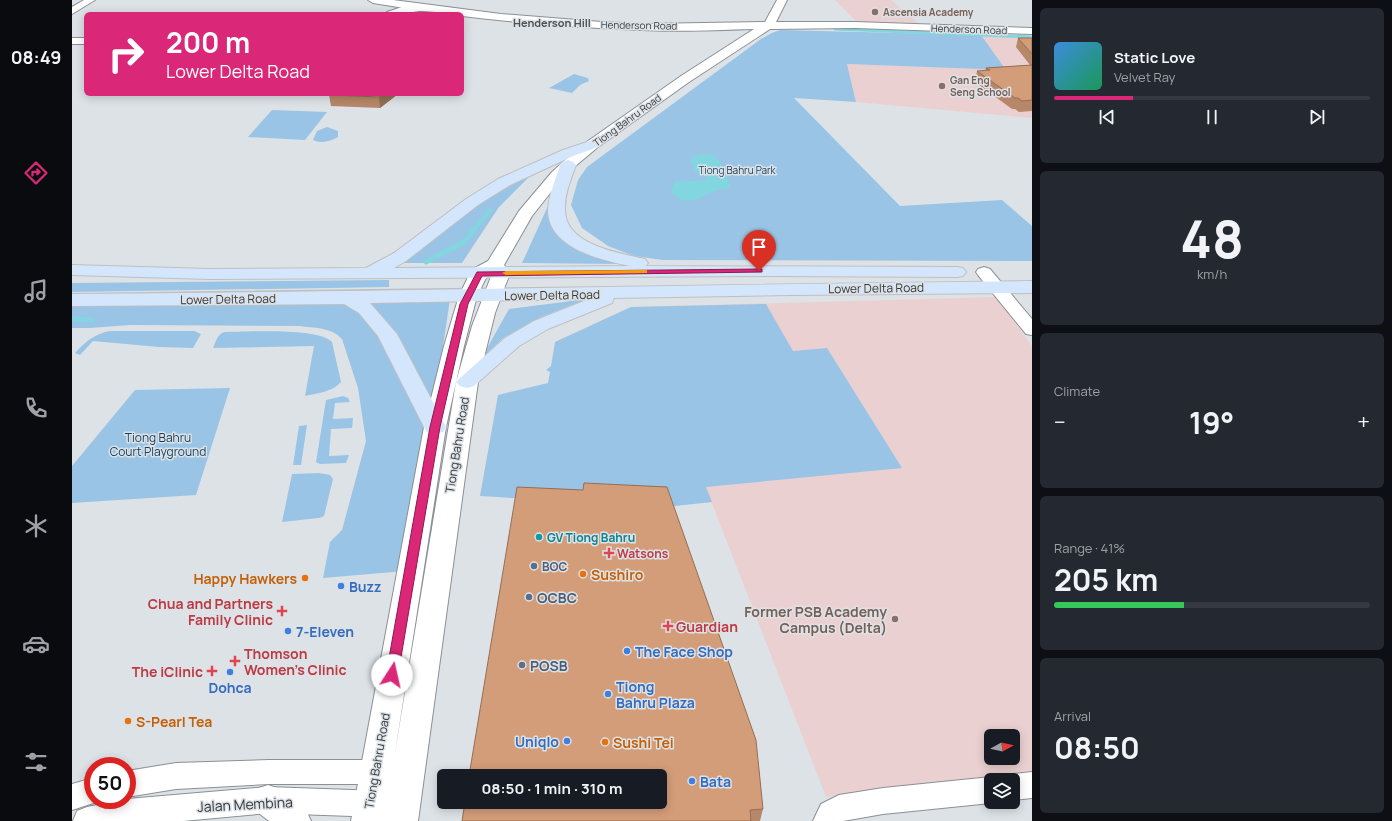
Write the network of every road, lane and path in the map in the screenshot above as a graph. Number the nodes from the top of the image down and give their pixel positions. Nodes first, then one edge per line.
1 (86, 0) edge
2 (90, 0) edge
3 (373, 0) edge
4 (406, 0) edge
5 (388, 3) junction
6 (423, 8) junction
7 (785, 8) edge
8 (72, 10) edge
9 (386, 12) edge
10 (396, 12) edge
11 (458, 12) edge
12 (464, 13) edge
13 (770, 22) junction
14 (814, 24) junction
15 (834, 25) junction
16 (718, 26) junction
17 (1032, 31) edge
18 (72, 42) edge
19 (84, 42) edge
20 (738, 45) junction
21 (593, 144) junction
22 (568, 164) junction
23 (72, 270) edge
24 (492, 271) junction
25 (699, 271) junction
26 (984, 272) junction
27 (1032, 273) edge
28 (369, 274) junction
29 (996, 286) junction
30 (1032, 287) edge
31 (619, 294) junction
32 (468, 296) junction
33 (491, 296) junction
34 (348, 298) junction
35 (72, 300) edge
36 (1032, 330) edge
37 (467, 382) junction
38 (435, 427) junction
39 (376, 771) junction
40 (407, 774) junction
41 (136, 783) edge
42 (1032, 785) edge
43 (1020, 786) edge
44 (984, 791) edge
45 (84, 794) edge
46 (72, 797) edge
47 (268, 800) junction
48 (369, 812) edge
49 (402, 813) edge
50 (87, 821) edge
51 (294, 821) edge
52 (827, 821) edge

1 - 8 street
2 - 8 street
3 - 5 main road, Henderson Road
4 - 13 main road, Henderson Road
5 - 6 main road, Henderson Road
5 - 9 street
6 - 10 street
6 - 11 main road, Henderson Road
7 - 13 main road, Tiong Bahru Road
7 - 14 main road
12 - 16 main road, Henderson Road
13 - 14 main road, Henderson Road
13 - 15 main road, Henderson Road
13 - 16 main road, Henderson Road
13 - 20 main road, Tiong Bahru Road
14 - 15 main road, Henderson Road
15 - 17 main road, Henderson Road
16 - 20 main road
18 - 19 street
20 - 21 main road, Tiong Bahru Road
21 - 22 main road, Tiong Bahru Road
21 - 28 main road
22 - 24 main road, Tiong Bahru Road
22 - 25 main road
23 - 28 main road, Lower Delta Road
24 - 25 main road, Lower Delta Road
24 - 28 main road, Lower Delta Road
24 - 32 main road, Tiong Bahru Road
24 - 33 main road, Tiong Bahru Road
25 - 26 main road, Lower Delta Road
26 - 27 main road, Lower Delta Road
26 - 29 street
29 - 30 main road, Lower Delta Road
29 - 31 main road, Lower Delta Road
29 - 36 street
31 - 33 main road, Lower Delta Road
31 - 37 main road
32 - 33 main road, Lower Delta Road
32 - 34 main road, Lower Delta Road
32 - 38 main road, Tiong Bahru Road
33 - 37 main road, Tiong Bahru Road
34 - 35 main road, Lower Delta Road
34 - 38 main road
37 - 40 main road, Tiong Bahru Road
38 - 39 main road, Tiong Bahru Road
39 - 40 street
39 - 41 street
39 - 48 main road, Tiong Bahru Road
40 - 49 main road, Tiong Bahru Road
42 - 43 street
44 - 52 street
45 - 46 street
47 - 48 street, Jalan Membina
47 - 50 street, Jalan Membina
47 - 51 main road
48 - 49 street, Jalan Membina

